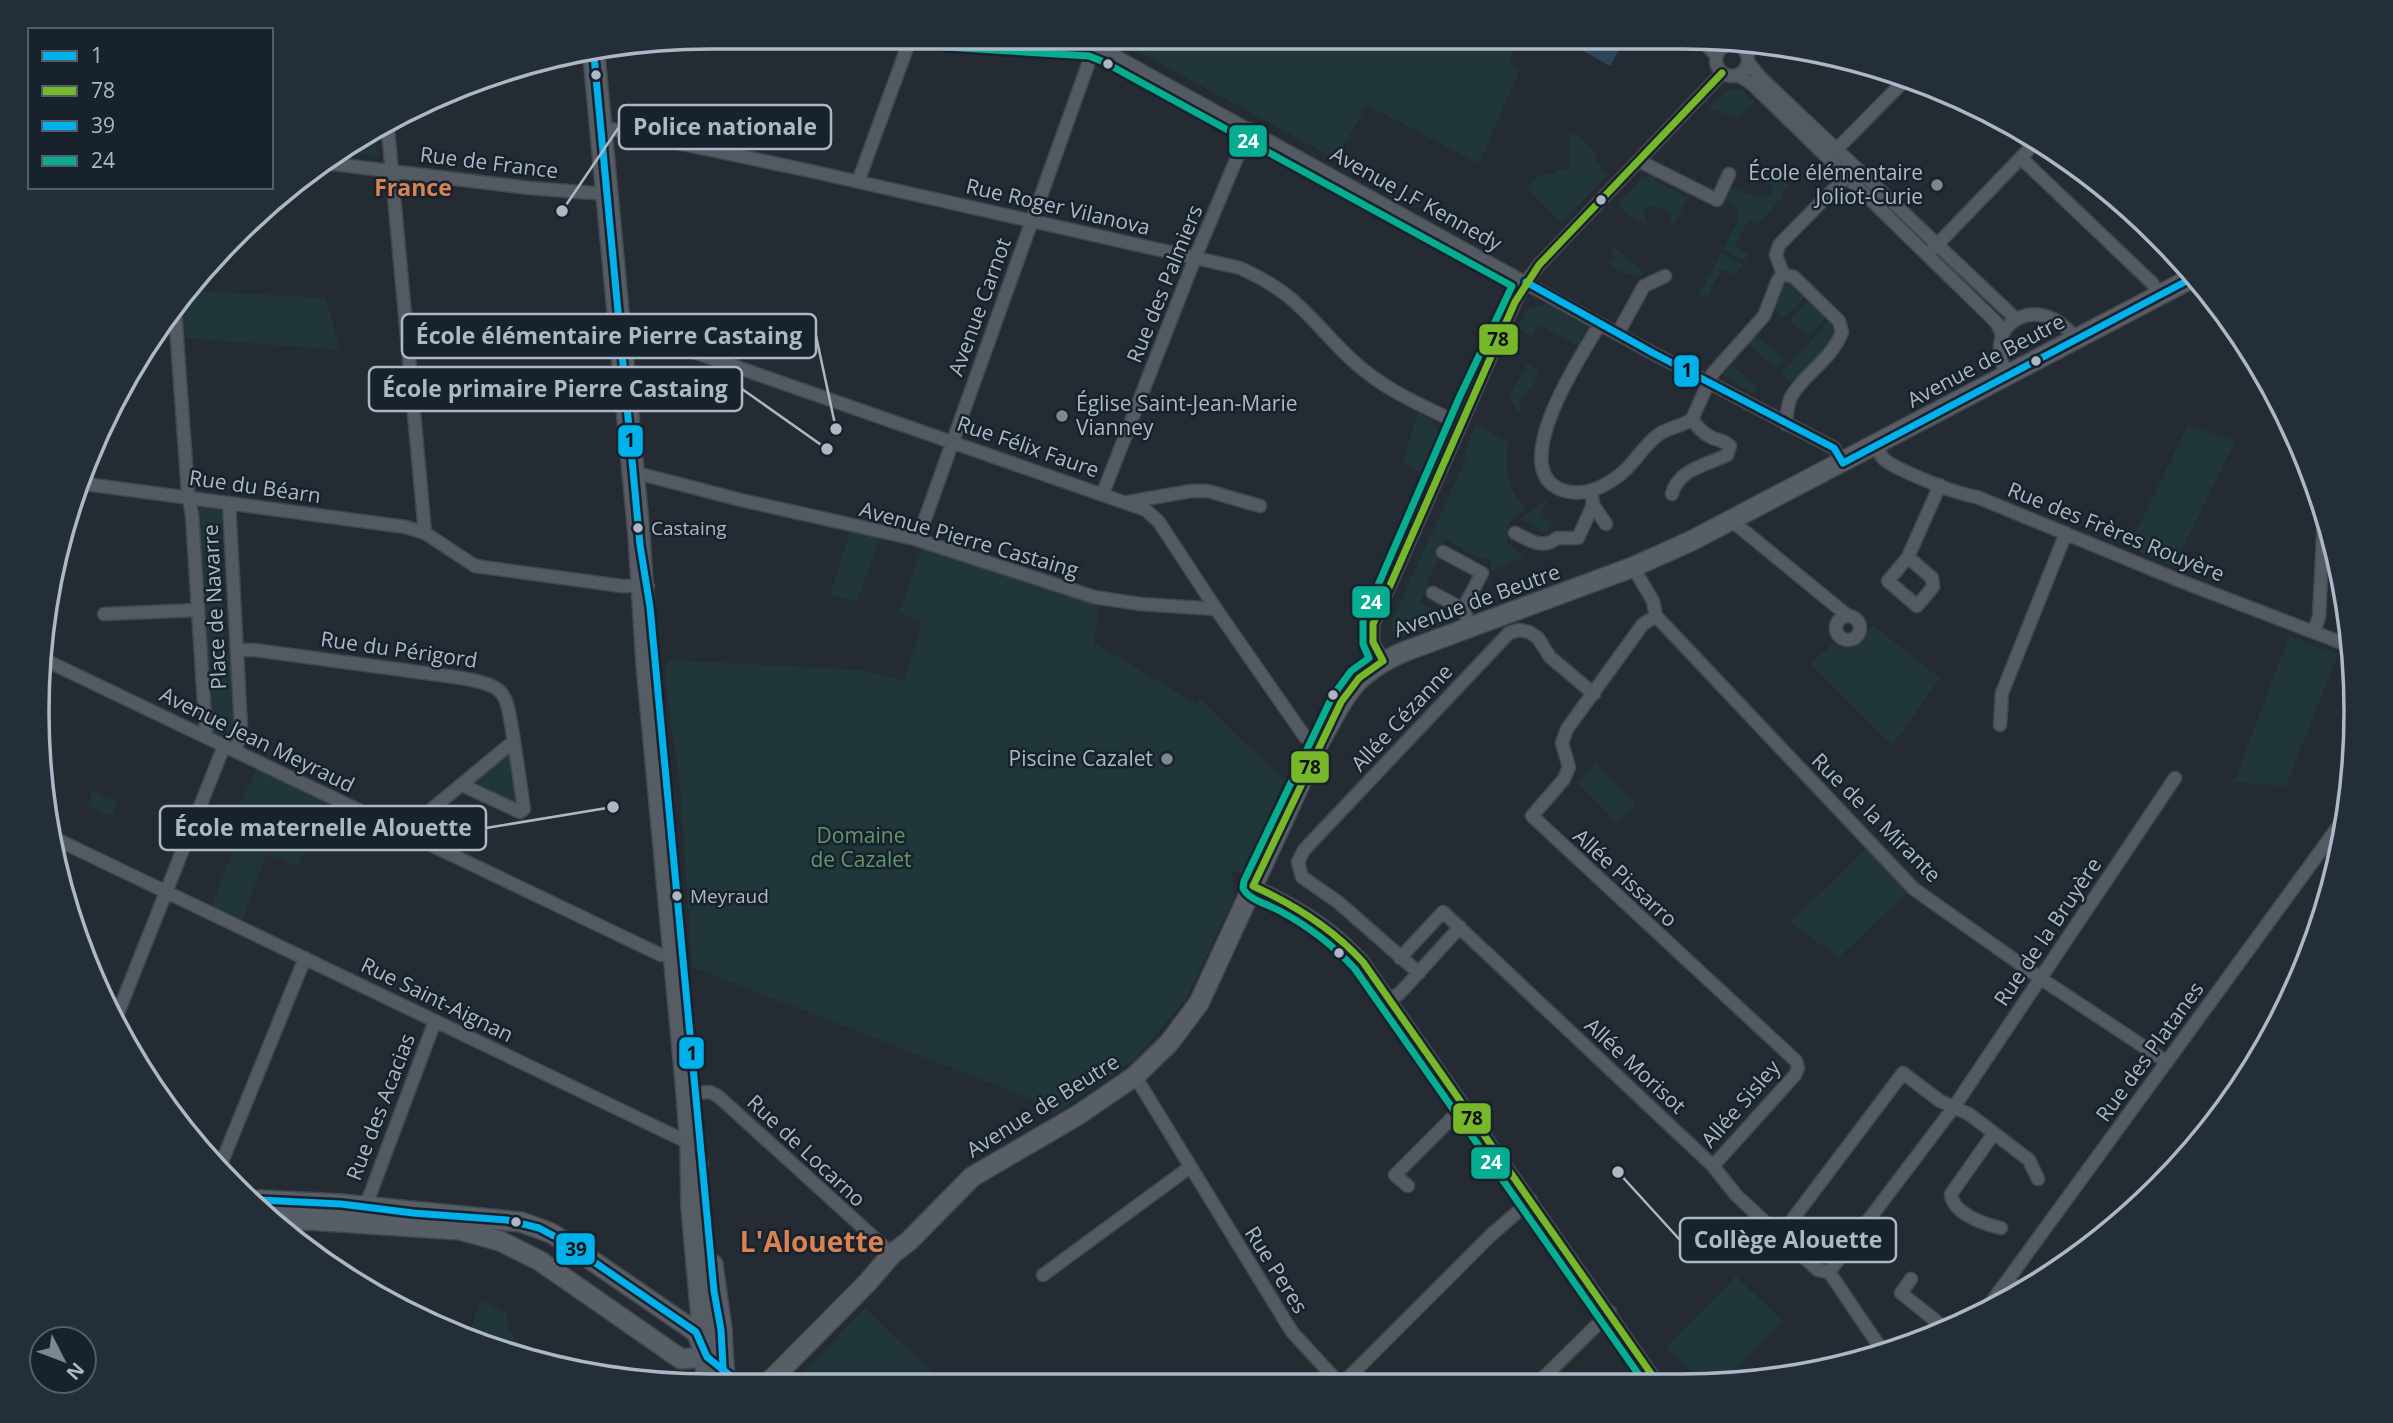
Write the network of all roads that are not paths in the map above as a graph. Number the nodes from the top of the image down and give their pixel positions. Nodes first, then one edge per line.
1 (907, 49) edge
2 (1091, 49) edge
3 (1100, 49) edge
4 (1711, 50) edge
5 (1720, 50) edge
6 (1748, 52) edge
7 (1716, 55) junction
8 (594, 60) edge
9 (1722, 72) junction
10 (1738, 75) junction
11 (1899, 86) edge
12 (600, 129) junction
13 (1249, 130) junction
14 (388, 133) edge
15 (1837, 149) junction
16 (2030, 149) edge
17 (2021, 158) junction
18 (1827, 159) junction
19 (1639, 161) junction
20 (338, 165) edge
21 (1856, 166) junction
22 (392, 172) junction
23 (1729, 174) dead end
24 (1845, 177) junction
25 (858, 181) junction
26 (606, 194) junction
27 (1032, 220) junction
28 (1937, 245) junction
29 (1926, 256) junction
30 (1195, 258) junction
31 (1783, 274) junction
32 (1665, 276) dead end
33 (2185, 281) edge
34 (1526, 282) junction
35 (2158, 295) junction
36 (2016, 319) junction
37 (175, 323) edge
38 (1600, 324) junction
39 (619, 333) junction
40 (1618, 333) junction
41 (2002, 335) junction
42 (2075, 340) junction
43 (2008, 376) junction
44 (1710, 383) junction
45 (1692, 419) junction
46 (1460, 424) junction
47 (1786, 424) junction
48 (952, 440) junction
49 (1876, 445) junction
50 (1843, 463) junction
51 (633, 472) junction
52 (89, 485) edge
53 (1940, 485) junction
54 (1591, 490) junction
55 (1103, 493) junction
56 (1672, 494) dead end
57 (189, 498) junction
58 (1128, 502) junction
59 (229, 503) junction
60 (1593, 505) junction
61 (1260, 506) dead end
62 (1732, 522) junction
63 (1606, 524) dead end
64 (425, 533) junction
65 (1515, 533) dead end
66 (2066, 533) junction
67 (915, 539) junction
68 (2323, 546) edge
69 (1443, 552) dead end
70 (1908, 557) dead end
71 (1633, 567) junction
72 (645, 586) junction
73 (1433, 593) dead end
74 (1216, 609) junction
75 (1463, 609) junction
76 (198, 610) junction
77 (104, 614) dead end
78 (1656, 616) junction
79 (1848, 616) dead end
80 (1471, 627) junction
81 (2314, 631) junction
82 (2340, 642) edge
83 (237, 650) junction
84 (1383, 661) junction
85 (51, 663) edge
86 (1594, 694) junction
87 (2000, 725) dead end
88 (203, 735) junction
89 (514, 741) junction
90 (1320, 743) junction
91 (229, 748) junction
92 (2175, 778) dead end
93 (462, 785) junction
94 (404, 832) junction
95 (2332, 835) edge
96 (62, 842) edge
97 (1253, 886) junction
98 (165, 892) junction
99 (1460, 928) junction
100 (678, 953) junction
101 (304, 958) junction
102 (1400, 958) junction
103 (1419, 973) junction
104 (2040, 978) junction
105 (1391, 999) junction
106 (119, 1009) edge
107 (435, 1021) junction
108 (2167, 1062) junction
109 (1798, 1068) joint
110 (1135, 1076) junction
111 (691, 1094) junction
112 (1464, 1106) junction
113 (1954, 1107) junction
114 (1994, 1133) junction
115 (695, 1157) junction
116 (223, 1159) edge
117 (1713, 1166) junction
118 (1190, 1167) junction
119 (2038, 1179) dead end
120 (1408, 1186) dead end
121 (265, 1200) edge
122 (1531, 1200) junction
123 (365, 1208) junction
124 (288, 1220) edge
125 (2001, 1228) dead end
126 (1780, 1236) junction
127 (892, 1254) junction
128 (1829, 1272) junction
129 (1043, 1275) dead end
130 (1911, 1279) dead end
131 (2007, 1282) junction
132 (2013, 1285) edge
133 (1999, 1293) edge
134 (700, 1294) junction
135 (664, 1311) junction
136 (1609, 1312) junction
137 (1938, 1323) edge
138 (1878, 1344) edge
139 (707, 1357) junction
140 (708, 1374) edge
141 (717, 1374) edge
142 (720, 1374) edge
143 (777, 1374) edge
144 (1331, 1374) edge
145 (1352, 1374) edge
146 (1547, 1374) edge
147 (1651, 1374) edge

1 - 25 street
2 - 27 street, Avenue Carnot
3 - 13 street, Avenue J.F Kennedy
4 - 7 street
5 - 7 street
6 - 10 street
6 - 15 street
7 - 9 street
8 - 12 main road
9 - 10 street
9 - 19 street
10 - 18 street
11 - 15 street
12 - 25 street, Rue Roger Vilanova
12 - 26 main road
13 - 30 street, Rue des Palmiers
13 - 34 street, Avenue J.F Kennedy
14 - 22 street
15 - 18 street
15 - 21 street
16 - 17 street
17 - 28 street
17 - 35 street
18 - 24 street
19 - 23 street
19 - 34 street
20 - 22 street, Rue de France
21 - 24 street
21 - 28 street
22 - 26 street, Rue de France
22 - 64 street
24 - 29 street
24 - 31 street
25 - 27 street, Rue Roger Vilanova
26 - 39 main road
27 - 30 street, Rue Roger Vilanova
27 - 48 street, Avenue Carnot
28 - 29 street
28 - 36 street
29 - 41 street
30 - 46 street, Rue Roger Vilanova
30 - 55 street, Rue des Palmiers
31 - 44 street
31 - 47 street
32 - 40 street
33 - 35 street, Avenue de Beutre
34 - 38 street, Avenue J.F Kennedy
34 - 46 street
35 - 42 street, Avenue de Beutre
36 - 41 street
36 - 42 street
37 - 57 street, Place de Navarre
38 - 40 street, Avenue J.F Kennedy
38 - 54 street
39 - 48 street, Rue Félix Faure
39 - 51 main road
40 - 44 street, Avenue J.F Kennedy
41 - 43 street
42 - 43 street, Avenue de Beutre
43 - 49 street, Avenue de Beutre
44 - 45 street
44 - 47 street, Avenue J.F Kennedy
45 - 54 street
45 - 56 street
46 - 84 street
47 - 50 street, Avenue J.F Kennedy
48 - 55 street, Rue Félix Faure
48 - 67 street, Avenue Carnot
49 - 50 street, Avenue de Beutre
49 - 53 street, Rue des Frères Rouyère
50 - 62 street, Avenue de Beutre
51 - 67 street, Avenue Pierre Castaing
51 - 72 main road
52 - 57 street, Rue du Béarn
53 - 66 street, Rue des Frères Rouyère
53 - 70 street
54 - 60 street
55 - 58 street, Rue Félix Faure
57 - 59 street, Rue du Béarn
57 - 76 street, Place de Navarre
58 - 61 street
58 - 74 street, Rue Félix Faure
59 - 64 street, Rue du Béarn
59 - 83 street, Place de Navarre
60 - 63 street
60 - 65 street
62 - 71 street, Avenue de Beutre
62 - 79 street
64 - 72 street
66 - 81 street, Rue des Frères Rouyère
66 - 87 street
67 - 74 street, Avenue Pierre Castaing
68 - 81 street
69 - 75 street
71 - 78 street, Rue de la Mirante
71 - 80 street, Avenue de Beutre
72 - 100 main road
73 - 75 street
74 - 90 street, Rue Félix Faure
75 - 80 street
76 - 77 street
76 - 88 street, Place de Navarre
78 - 86 street
78 - 104 street, Rue de la Mirante
80 - 84 street, Avenue de Beutre
81 - 82 street, Rue des Frères Rouyère
83 - 89 street, Rue du Périgord
83 - 91 street, Place de Navarre
84 - 90 street, Avenue de Beutre
85 - 88 street, Avenue Jean Meyraud
86 - 102 street, Allée Cézanne
86 - 109 street, Allée Pissarro
88 - 91 street, Avenue Jean Meyraud
89 - 93 street
89 - 93 street, Rue du Périgord
90 - 97 street, Avenue de Beutre
91 - 94 street, Avenue Jean Meyraud
91 - 98 street, Place de Navarre
92 - 104 street, Rue de la Bruyère
93 - 94 street
94 - 100 street, Avenue Jean Meyraud
95 - 108 street, Rue des Platanes
96 - 98 street, Rue Saint-Aignan
97 - 105 street
97 - 110 street, Avenue de Beutre
98 - 101 street, Rue Saint-Aignan
98 - 106 street, Place de Navarre
99 - 102 street
99 - 103 street
99 - 117 street, Allée Morisot
100 - 111 main road
101 - 107 street, Rue Saint-Aignan
101 - 116 street
102 - 103 street
103 - 105 street
104 - 108 street, Rue de la Mirante
104 - 113 street, Rue de la Bruyère
105 - 112 street
107 - 115 street, Rue Saint-Aignan
107 - 123 street, Rue des Acacias
108 - 131 street, Rue des Platanes
109 - 117 street, Allée Sisley
110 - 118 street, Rue Peres
110 - 127 street, Avenue de Beutre
111 - 115 main road
111 - 127 street, Rue de Locarno
112 - 120 street
112 - 122 street
113 - 114 street
113 - 126 street
113 - 128 street, Rue de la Bruyère
114 - 119 street
114 - 125 street
115 - 134 main road
115 - 142 main road
117 - 126 street, Allée Morisot
118 - 129 street
118 - 144 street, Rue Peres
121 - 123 street
122 - 136 street
122 - 145 street
123 - 135 street
124 - 139 street
126 - 128 street, Allée Morisot
127 - 143 street, Avenue de Beutre
128 - 138 street
130 - 137 street
131 - 132 street
131 - 133 street, Rue des Platanes
134 - 135 street
134 - 139 main road
135 - 139 street
136 - 146 street
136 - 147 street
139 - 140 main road
139 - 141 street

